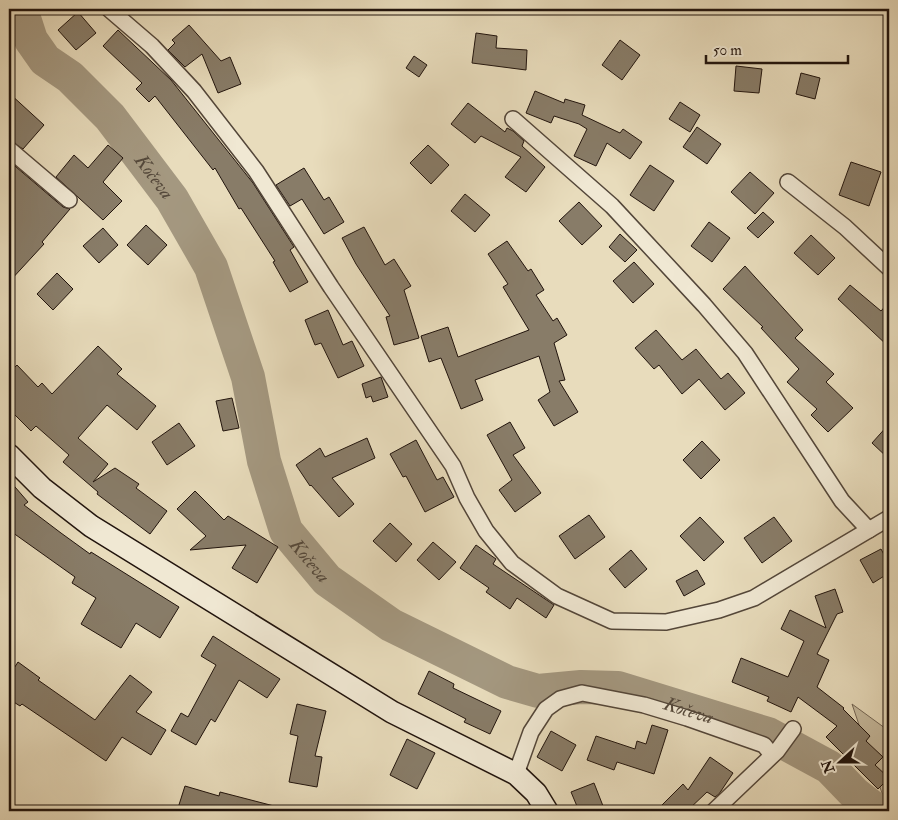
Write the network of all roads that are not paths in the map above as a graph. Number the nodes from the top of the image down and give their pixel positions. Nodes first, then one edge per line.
1 (109, 9) edge
2 (513, 119) dead end
3 (9, 149) edge
4 (788, 182) dead end
5 (69, 200) dead end
6 (889, 268) edge
7 (9, 455) edge
8 (889, 518) edge
9 (869, 530) junction
10 (792, 730) dead end
11 (774, 753) junction
12 (516, 774) junction
13 (720, 810) edge
14 (547, 811) edge

1 - 9 street
2 - 9 street
3 - 5 street
4 - 6 street
7 - 12 main road
8 - 9 street
10 - 11 street
11 - 12 street
11 - 13 street
12 - 14 main road

